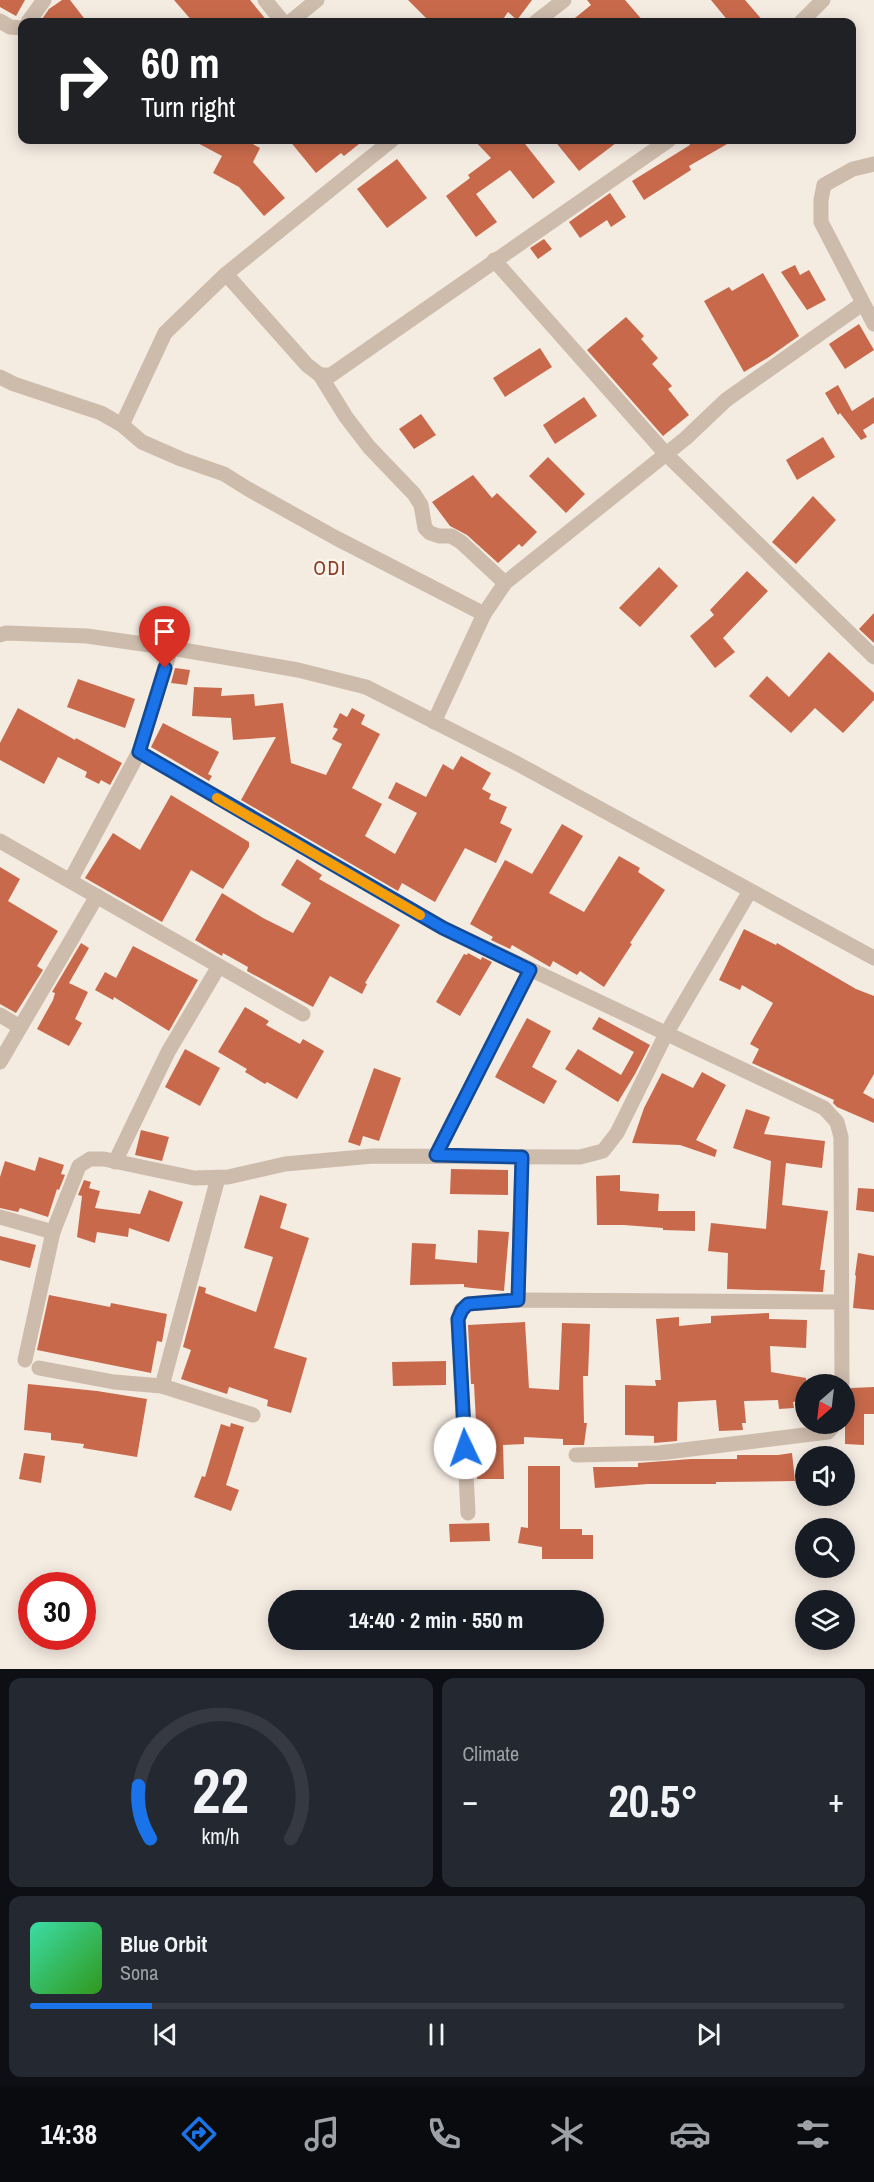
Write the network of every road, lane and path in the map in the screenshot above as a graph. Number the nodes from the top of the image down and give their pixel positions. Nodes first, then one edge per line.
1 (44, 0) edge
2 (265, 0) edge
3 (317, 0) edge
4 (564, 0) edge
5 (823, 0) edge
6 (31, 18) edge
7 (279, 18) edge
8 (295, 18) edge
9 (541, 18) edge
10 (805, 18) edge
11 (0, 21) edge
12 (18, 28) edge
13 (382, 144) edge
14 (663, 144) edge
15 (874, 164) edge
16 (494, 260) junction
17 (226, 274) junction
18 (862, 304) junction
19 (874, 324) edge
20 (320, 375) junction
21 (0, 377) edge
22 (122, 425) junction
23 (666, 454) junction
24 (505, 583) junction
25 (484, 614) junction
26 (0, 635) edge
27 (171, 648) junction
28 (874, 657) edge
29 (434, 722) junction
30 (139, 752) junction
31 (0, 841) edge
32 (70, 881) junction
33 (750, 891) junction
34 (97, 896) junction
35 (874, 957) edge
36 (219, 966) junction
37 (530, 970) junction
38 (303, 1014) dead end
39 (0, 1015) edge
40 (20, 1027) junction
41 (666, 1034) junction
42 (0, 1062) edge
43 (436, 1155) junction
44 (522, 1157) junction
45 (115, 1162) junction
46 (218, 1178) junction
47 (0, 1217) edge
48 (53, 1232) junction
49 (518, 1300) junction
50 (840, 1302) junction
51 (25, 1360) dead end
52 (39, 1368) dead end
53 (842, 1374) edge
54 (162, 1386) junction
55 (253, 1415) dead end
56 (813, 1434) edge
57 (576, 1455) dead end
58 (468, 1513) dead end

1 - 6 street
2 - 7 street
3 - 8 street
4 - 9 street
5 - 10 street
11 - 12 street
13 - 17 street
14 - 16 street
15 - 18 street
16 - 20 street
16 - 23 street
17 - 20 street
17 - 22 street
18 - 19 street
18 - 23 street
20 - 24 street
21 - 22 street
22 - 25 street
23 - 24 street
23 - 28 street
24 - 25 street
25 - 29 street
26 - 27 street
27 - 29 street
27 - 30 street
29 - 33 street
30 - 32 street
30 - 37 street
31 - 32 street
32 - 34 street
33 - 35 street
33 - 41 street
34 - 36 street
34 - 40 street
36 - 38 street
36 - 45 street
37 - 41 street
37 - 43 street
39 - 40 street
40 - 42 street
41 - 44 street
41 - 50 street
43 - 44 street
43 - 46 street
44 - 49 street
45 - 46 street
45 - 48 street
46 - 54 street
47 - 48 street
48 - 51 street
49 - 50 street
49 - 58 street
50 - 53 street
52 - 54 street
54 - 55 street
56 - 57 street

